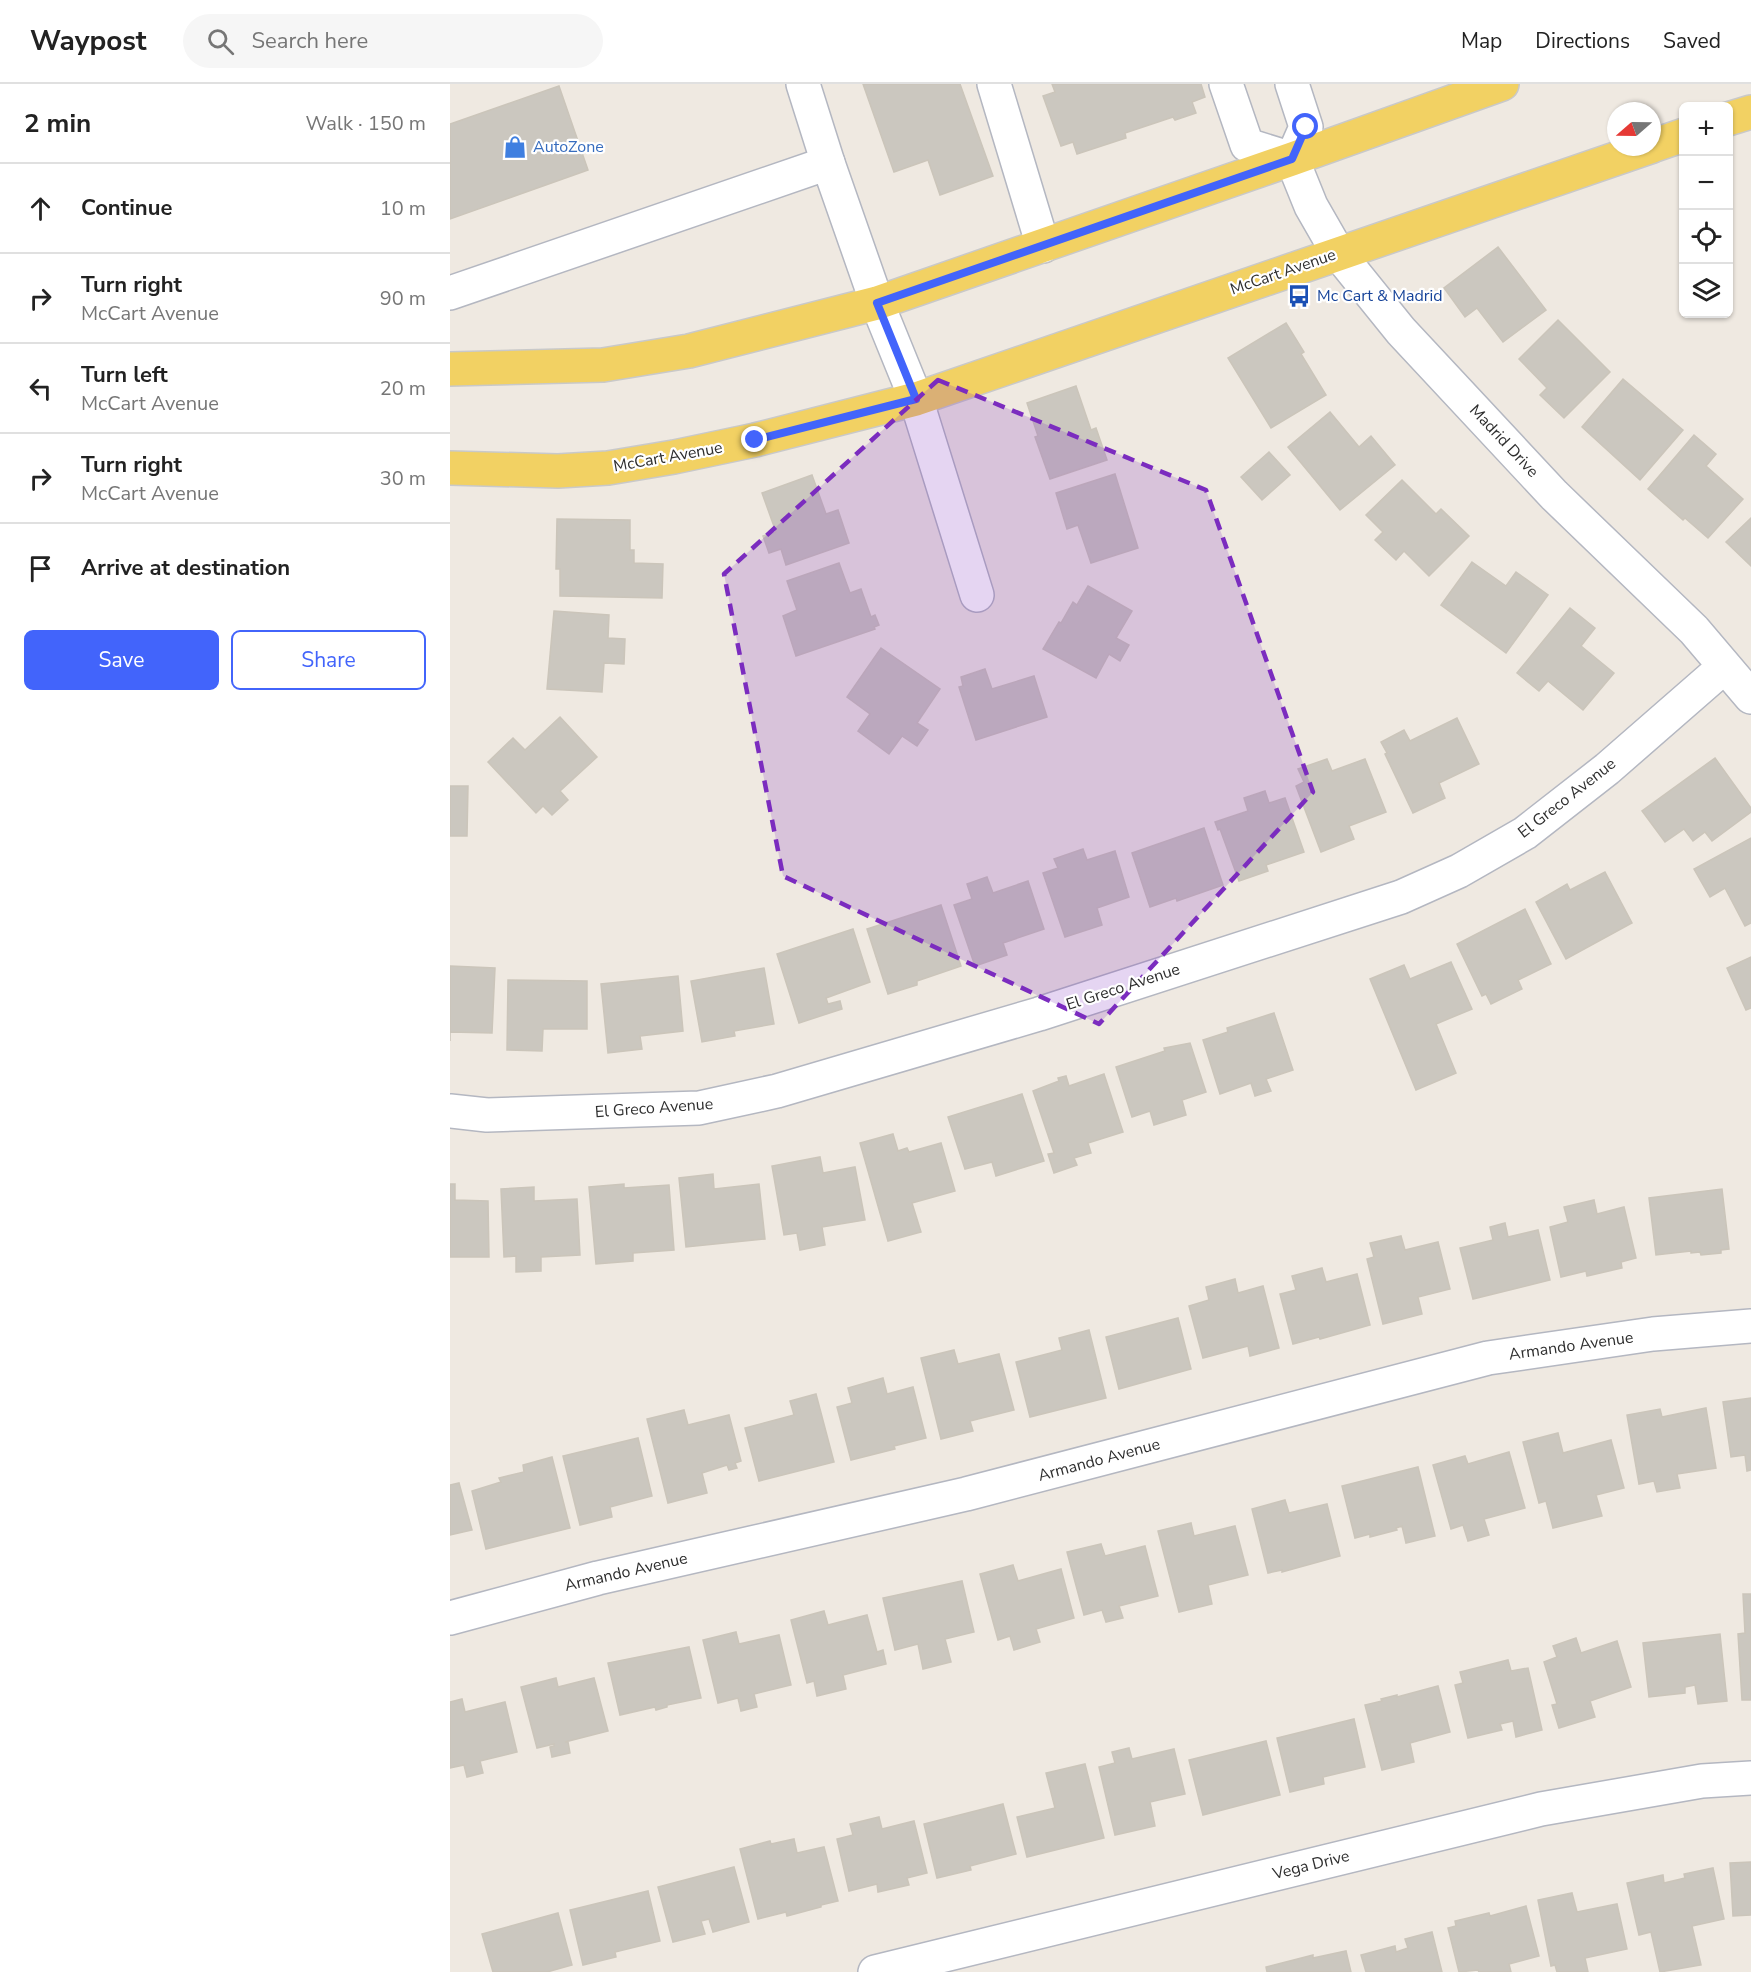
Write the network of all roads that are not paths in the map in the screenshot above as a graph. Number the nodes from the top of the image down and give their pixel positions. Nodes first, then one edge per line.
1 (803, 84) edge
2 (994, 84) edge
3 (1226, 84) edge
4 (1292, 84) edge
5 (1502, 84) edge
6 (1751, 112) edge
7 (1733, 118) edge
8 (1679, 136) edge
9 (1661, 143) edge
10 (1624, 156) edge
11 (1292, 159) junction
12 (828, 163) junction
13 (1043, 246) junction
14 (1338, 253) junction
15 (450, 293) edge
16 (877, 303) junction
17 (450, 369) edge
18 (916, 399) junction
19 (450, 468) edge
20 (977, 595) dead end
21 (1724, 667) junction
22 (1751, 697) edge
23 (450, 1111) edge
24 (1751, 1326) edge
25 (450, 1618) edge
26 (1751, 1778) edge
27 (875, 1972) edge

1 - 12 street
2 - 13 street
3 - 11 street
4 - 11 street
5 - 11 main road
6 - 7 main road
8 - 9 main road, McCart Avenue
10 - 14 main road, McCart Avenue
11 - 13 main road
11 - 14 street, Madrid Drive
12 - 15 street
12 - 16 street
13 - 16 main road
14 - 18 main road, McCart Avenue
14 - 21 street, Madrid Drive
16 - 17 main road
16 - 18 street
18 - 19 main road, McCart Avenue
18 - 20 street
21 - 22 street, Madrid Drive
21 - 23 street, El Greco Avenue
24 - 25 street, Armando Avenue
26 - 27 street, Vega Drive

